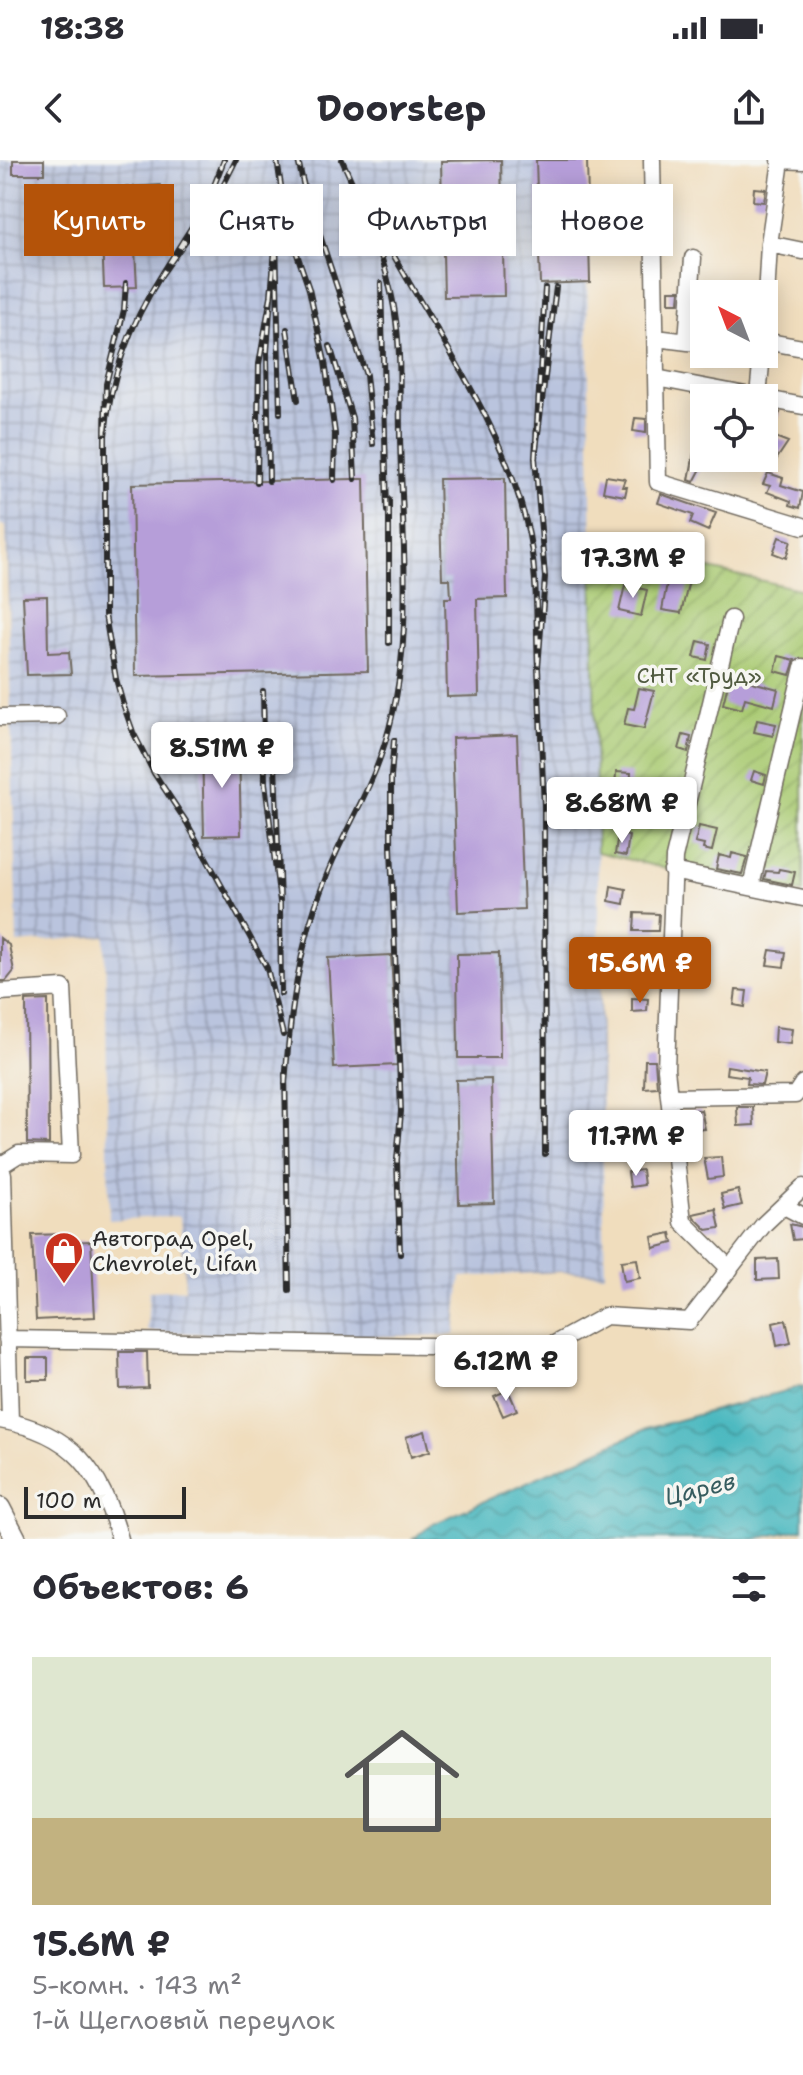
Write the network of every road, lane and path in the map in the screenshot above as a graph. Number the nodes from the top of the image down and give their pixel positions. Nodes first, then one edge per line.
1 (652, 160) edge
2 (780, 160) edge
3 (803, 161) edge
4 (769, 244) junction
5 (803, 251) edge
6 (693, 258) dead end
7 (694, 280) edge
8 (767, 280) edge
9 (656, 338) junction
10 (690, 341) edge
11 (778, 344) edge
12 (803, 348) edge
13 (656, 378) junction
14 (690, 384) edge
15 (778, 400) edge
16 (803, 406) edge
17 (803, 526) edge
18 (731, 619) dead end
19 (803, 667) edge
20 (57, 716) dead end
21 (0, 717) edge
22 (672, 871) junction
23 (751, 886) junction
24 (803, 898) edge
25 (0, 992) edge
26 (803, 1083) edge
27 (669, 1097) junction
28 (0, 1168) edge
29 (803, 1187) edge
30 (784, 1206) junction
31 (803, 1216) edge
32 (730, 1269) junction
33 (7, 1339) junction
34 (5, 1420) edge
35 (0, 1508) edge
36 (16, 1539) edge
37 (120, 1539) edge

1 - 9 street
2 - 3 street
2 - 4 street
4 - 5 street
4 - 8 street
6 - 7 street
9 - 10 street
9 - 13 street
11 - 12 street
13 - 14 street
13 - 17 street
15 - 16 street
18 - 22 street
19 - 23 street
20 - 21 street
22 - 23 street
22 - 27 street
23 - 24 street
25 - 28 street
26 - 27 street
27 - 32 street
28 - 33 street
29 - 30 street
30 - 31 street
30 - 32 street
32 - 33 street
33 - 34 street
34 - 37 street
35 - 36 main road

